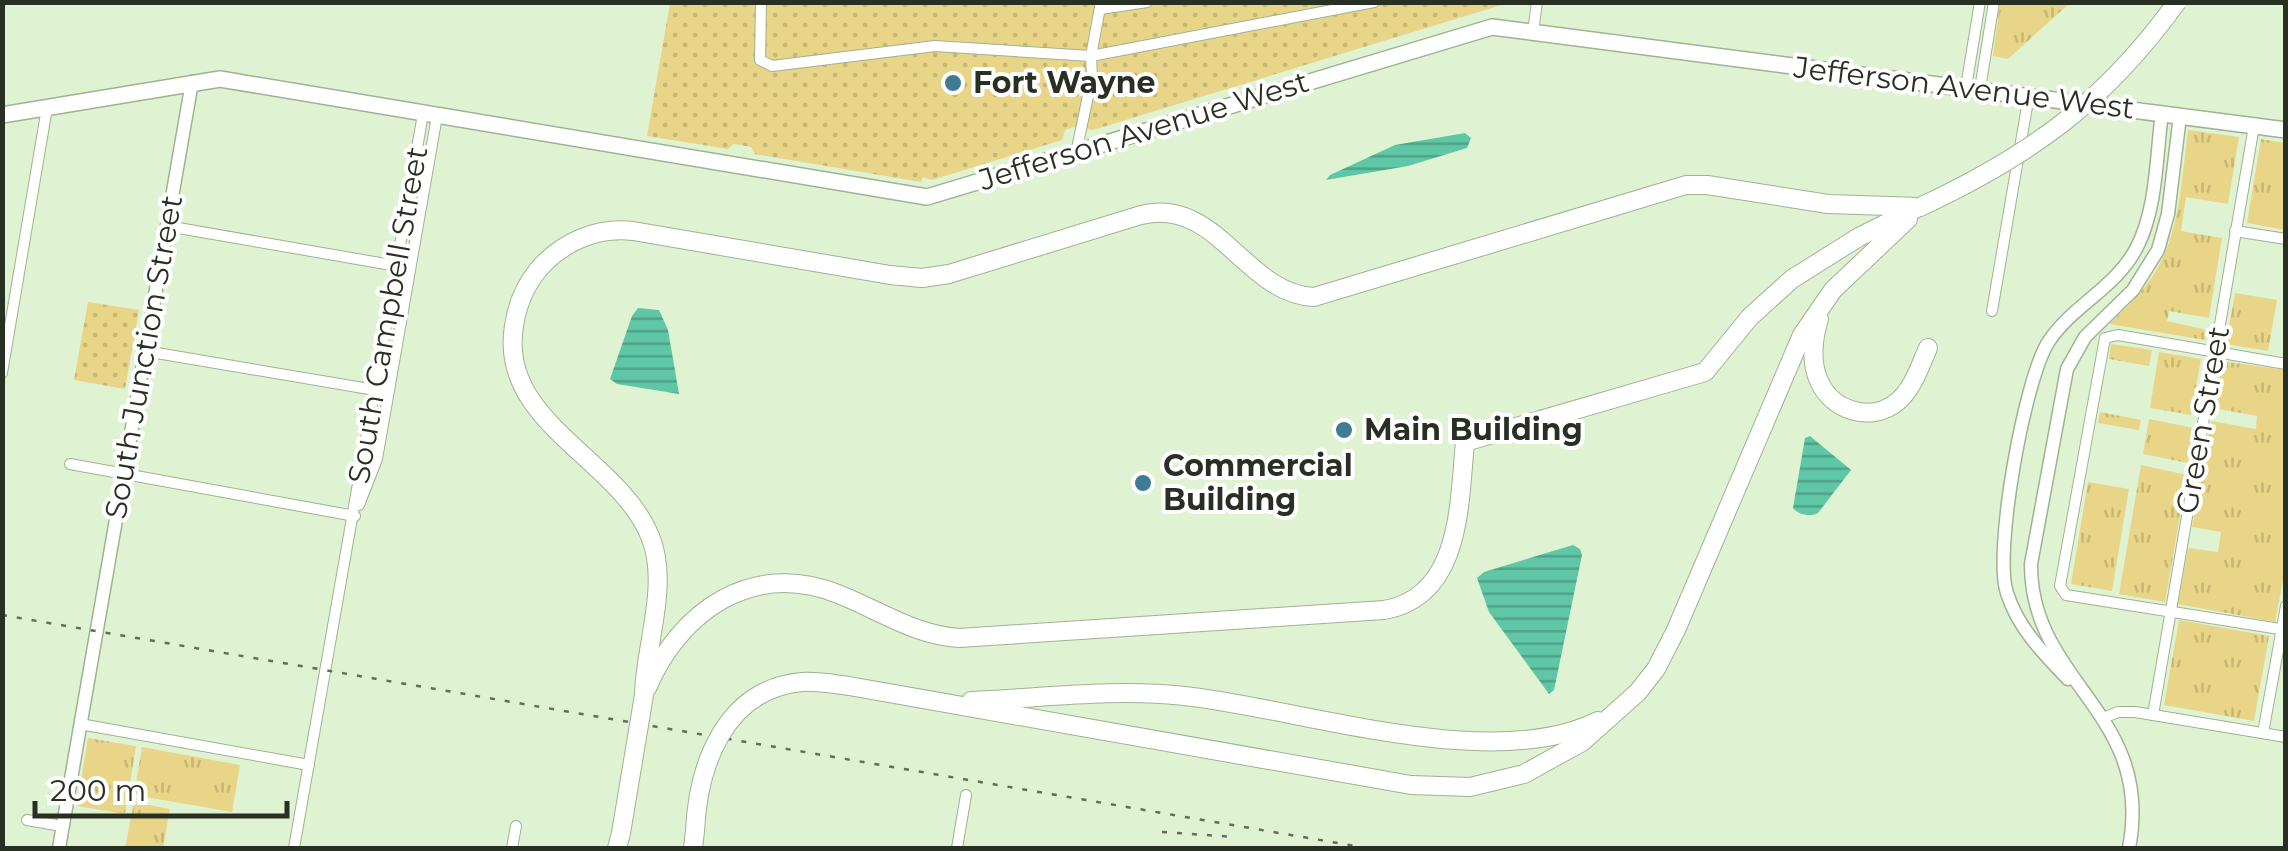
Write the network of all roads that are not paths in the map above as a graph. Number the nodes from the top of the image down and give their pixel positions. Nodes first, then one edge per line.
1 (762, 2) edge
2 (1147, 2) edge
3 (1374, 2) edge
4 (1537, 2) edge
5 (1980, 2) edge
6 (1994, 2) edge
7 (2178, 2) edge
8 (1352, 5) edge
9 (1101, 6) edge
10 (1533, 32) junction
11 (1091, 56) junction
12 (192, 82) junction
13 (1973, 88) junction
14 (2029, 96) junction
15 (47, 108) junction
16 (2162, 113) junction
17 (2, 115) edge
18 (430, 115) junction
19 (2180, 116) junction
20 (2254, 126) junction
21 (2286, 130) edge
22 (1077, 146) junction
23 (1920, 207) junction
24 (167, 226) junction
25 (2236, 230) junction
26 (2286, 239) edge
27 (396, 266) junction
28 (410, 268) junction
29 (1828, 296) junction
30 (1992, 311) dead end
31 (1928, 348) dead end
32 (145, 351) junction
33 (2215, 352) junction
34 (2286, 364) edge
35 (2, 374) edge
36 (374, 390) junction
37 (388, 392) junction
38 (70, 464) dead end
39 (124, 475) junction
40 (355, 516) junction
41 (2286, 606) edge
42 (2170, 610) junction
43 (2284, 629) edge
44 (644, 695) junction
45 (1631, 700) junction
46 (931, 701) junction
47 (2153, 714) junction
48 (2103, 718) junction
49 (80, 724) junction
50 (2263, 733) junction
51 (2286, 737) edge
52 (309, 765) junction
53 (966, 795) dead end
54 (27, 820) dead end
55 (62, 826) junction
56 (516, 826) dead end
57 (621, 843) edge
58 (695, 843) edge
59 (58, 848) edge
60 (294, 848) edge
61 (512, 848) edge
62 (956, 848) edge
63 (2129, 848) edge

1 - 11 street
2 - 9 street
3 - 8 street
4 - 10 street
5 - 13 street
6 - 13 street
7 - 23 highway, bridge
8 - 11 street
9 - 11 street
10 - 13 main road, Jefferson Avenue West
10 - 22 main road, Jefferson Avenue West
11 - 22 street
12 - 15 main road, Jefferson Avenue West
12 - 18 main road, Jefferson Avenue West
12 - 24 street, South Junction Street
13 - 14 main road, Jefferson Avenue West
14 - 16 main road, Jefferson Avenue West
14 - 30 street
15 - 17 main road, Jefferson Avenue West
15 - 35 street
16 - 19 main road, Jefferson Avenue West
16 - 48 street
18 - 22 main road, Jefferson Avenue West
18 - 27 street, South Campbell Street
18 - 28 street, South Campbell Street
19 - 20 main road, Jefferson Avenue West
19 - 48 street
20 - 21 main road, Jefferson Avenue West
20 - 25 street, Green Street
23 - 29 highway
23 - 44 highway
23 - 44 highway
24 - 27 street
24 - 32 street, South Junction Street
25 - 26 street
25 - 33 street, Green Street
27 - 28 street
27 - 36 street, South Campbell Street
28 - 37 street, South Campbell Street
29 - 31 highway
29 - 45 highway
32 - 36 street
32 - 39 street, South Junction Street
33 - 34 street
33 - 42 street, Green Street
33 - 42 street
36 - 37 street
36 - 40 street, South Campbell Street
37 - 40 street, South Campbell Street
38 - 39 street
39 - 40 street
39 - 49 street, South Junction Street
40 - 52 street, South Campbell Street
41 - 43 street
42 - 43 street
42 - 47 street, Green Street
43 - 50 street
44 - 57 highway, bridge
45 - 46 highway
45 - 46 highway
46 - 58 highway, bridge
47 - 48 street
47 - 50 street
48 - 63 street
49 - 52 street
49 - 55 street, South Junction Street
50 - 51 street
52 - 60 street, South Campbell Street
53 - 62 street
54 - 55 street
55 - 59 street, South Junction Street
56 - 61 street

